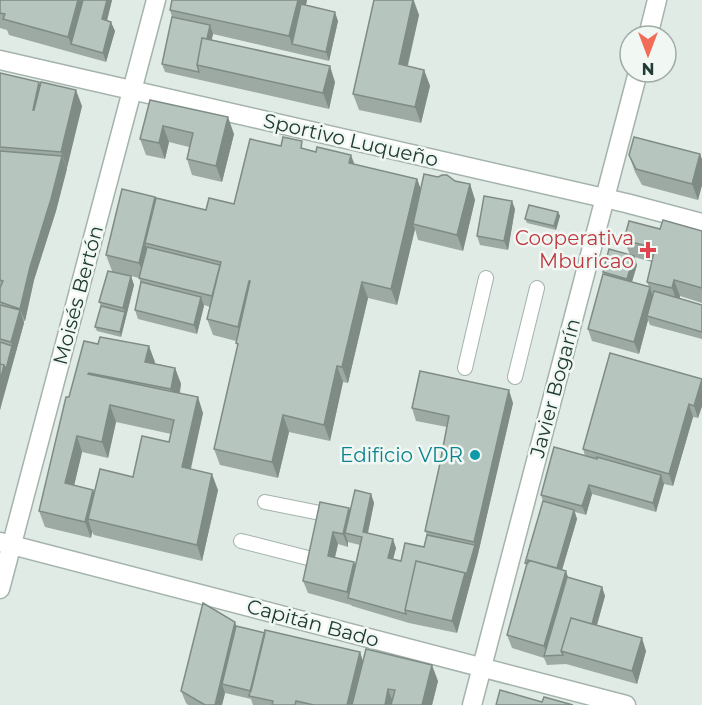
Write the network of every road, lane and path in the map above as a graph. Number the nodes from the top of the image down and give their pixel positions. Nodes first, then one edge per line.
1 (156, 0) edge
2 (657, 0) edge
3 (651, 24) edge
4 (0, 60) edge
5 (635, 84) edge
6 (132, 90) junction
7 (605, 198) junction
8 (702, 223) edge
9 (486, 278) dead end
10 (537, 288) dead end
11 (465, 368) dead end
12 (515, 377) dead end
13 (265, 502) dead end
14 (320, 513) edge
15 (241, 541) dead end
16 (6, 543) edge
17 (308, 558) edge
18 (0, 590) edge
19 (482, 667) junction
20 (472, 705) edge
21 (626, 705) edge

1 - 6 street, Moisés Bertón
2 - 3 street
4 - 6 street, Sportivo Luqueño
5 - 7 street, Javier Bogarín
6 - 7 street, Sportivo Luqueño
6 - 16 street, Moisés Bertón
7 - 8 street, Sportivo Luqueño
7 - 19 street, Javier Bogarín
9 - 11 lane
10 - 12 lane
13 - 14 lane
15 - 17 lane
16 - 18 street, Moisés Bertón
16 - 19 street, Capitán Bado
19 - 20 street, Javier Bogarín
19 - 21 street, Capitán Bado

